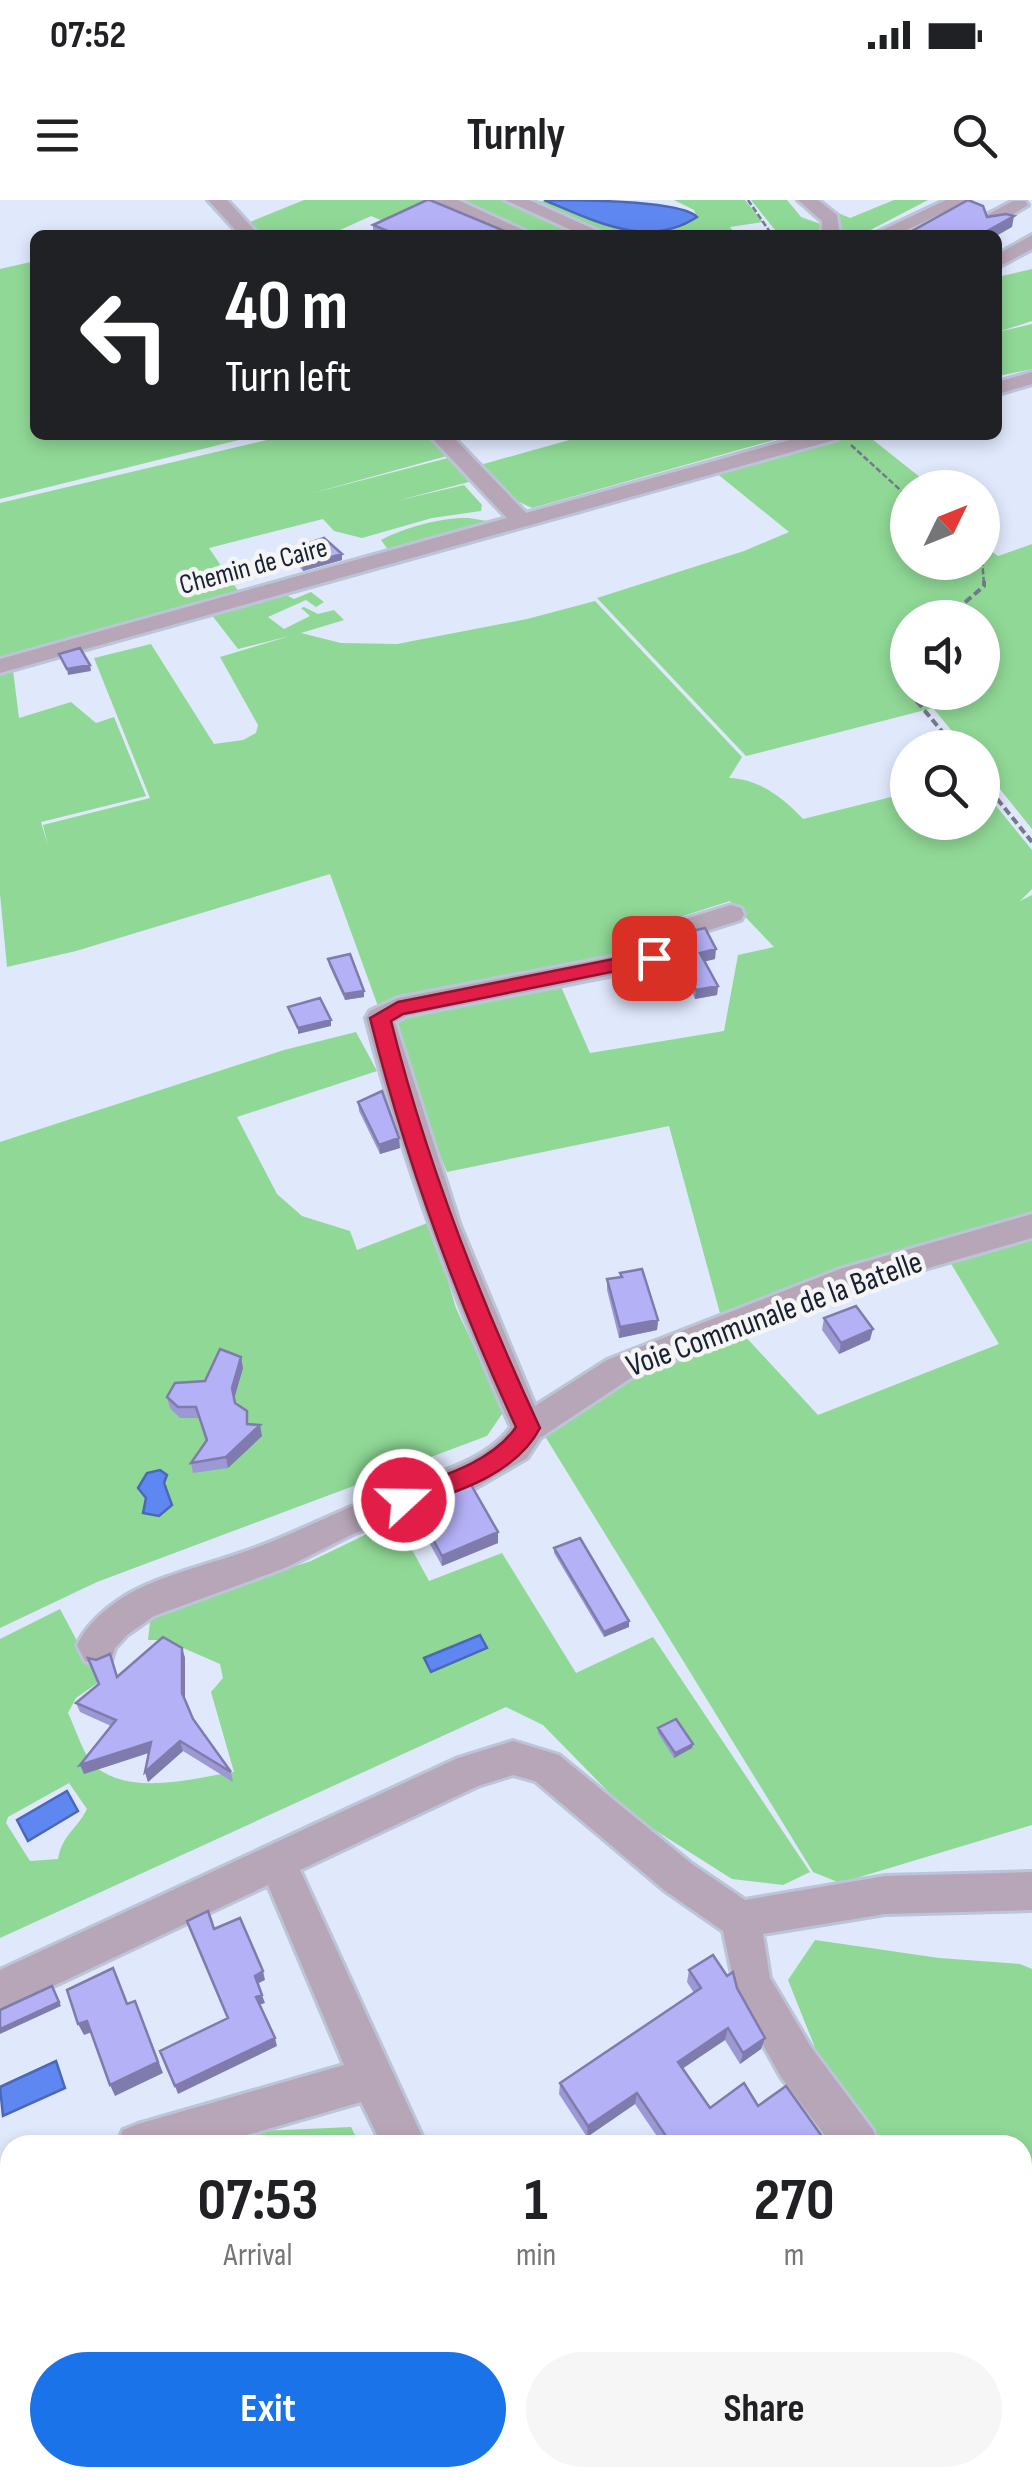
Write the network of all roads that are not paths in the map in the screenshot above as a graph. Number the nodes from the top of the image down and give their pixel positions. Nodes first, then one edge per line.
1 (216, 200) edge
2 (443, 200) edge
3 (514, 200) edge
4 (807, 200) edge
5 (961, 200) edge
6 (1023, 205) edge
7 (991, 220) edge
8 (1032, 228) edge
9 (245, 230) edge
10 (513, 230) edge
11 (586, 230) edge
12 (831, 230) edge
13 (893, 230) edge
14 (1032, 241) edge
15 (1002, 246) edge
16 (1002, 260) edge
17 (1032, 378) edge
18 (1002, 387) edge
19 (444, 440) edge
20 (813, 440) edge
21 (523, 522) junction
22 (0, 666) edge
23 (732, 914) dead end
24 (1032, 1226) edge
25 (528, 1428) junction
26 (98, 1650) dead end
27 (277, 1862) junction
28 (1032, 1891) edge
29 (740, 1920) junction
30 (0, 1991) edge
31 (370, 2078) junction
32 (173, 2135) edge
33 (400, 2135) edge
34 (851, 2135) edge

1 - 9 street
2 - 10 street
3 - 11 street
4 - 12 street
5 - 13 street
6 - 7 street
8 - 15 street
14 - 16 street
17 - 18 street
19 - 21 street
20 - 21 street, Chemin de Caire
21 - 22 street, Chemin de Caire
23 - 25 street
24 - 25 street, Voie Communale de la Batelle
25 - 26 street, Voie Communale de la Batelle
27 - 29 street
27 - 30 street
27 - 31 street
28 - 29 street
29 - 34 street
31 - 32 street
31 - 33 street

